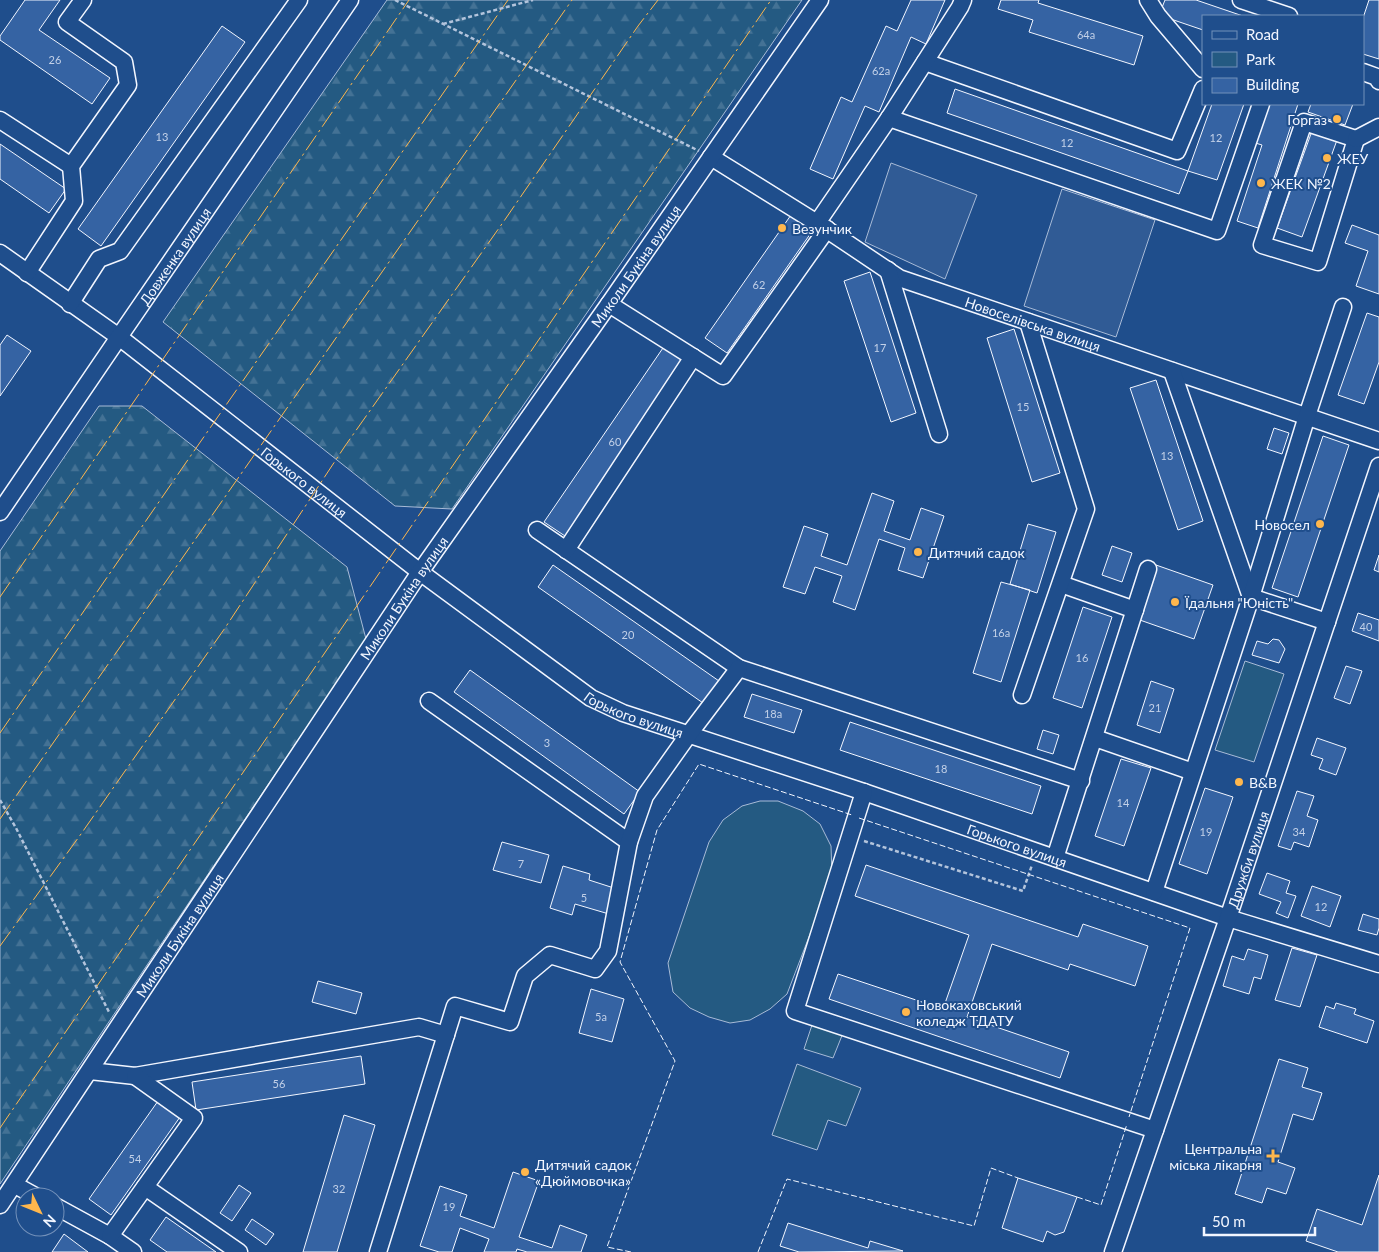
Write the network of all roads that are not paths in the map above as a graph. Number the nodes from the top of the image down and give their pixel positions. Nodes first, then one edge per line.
1 (83, 0) edge
2 (299, 0) edge
3 (350, 0) edge
4 (820, 0) edge
5 (963, 0) edge
6 (1148, 0) edge
7 (1241, 0) edge
8 (1286, 15) edge
9 (925, 62) junction
10 (1202, 68) edge
11 (1364, 72) edge
12 (1379, 81) edge
13 (1202, 91) edge
14 (1261, 105) edge
15 (889, 118) junction
16 (0, 120) edge
17 (1379, 127) edge
18 (1356, 139) junction
19 (712, 157) junction
20 (70, 166) junction
21 (822, 226) junction
22 (0, 253) edge
23 (888, 270) junction
24 (27, 273) junction
25 (70, 304) junction
26 (609, 304) junction
27 (1343, 307) dead end
28 (1028, 322) junction
29 (118, 337) junction
30 (693, 357) junction
31 (1172, 371) junction
32 (1307, 416) junction
33 (939, 434) dead end
34 (1379, 441) edge
35 (1379, 466) edge
36 (0, 512) edge
37 (537, 530) dead end
38 (566, 550) junction
39 (1148, 569) dead end
40 (420, 572) junction
41 (1061, 584) junction
42 (1251, 597) junction
43 (1135, 610) junction
44 (1327, 622) junction
45 (739, 668) junction
46 (1022, 694) dead end
47 (429, 701) dead end
48 (689, 734) junction
49 (1095, 738) junction
50 (1193, 772) junction
51 (1081, 780) junction
52 (864, 792) junction
53 (629, 842) junction
54 (1055, 858) junction
55 (1154, 892) junction
56 (1228, 918) junction
57 (1379, 964) edge
58 (446, 1035) junction
59 (90, 1071) junction
60 (135, 1076) junction
61 (1155, 1130) junction
62 (15, 1185) junction
63 (19, 1187) edge
64 (145, 1187) junction
65 (0, 1205) edge
66 (65, 1212) edge
67 (121, 1246) edge
68 (238, 1252) edge
69 (378, 1252) edge
70 (1113, 1252) edge

1 - 20 street
2 - 25 street
3 - 29 street, Довженка вулиця
4 - 19 street, Миколи Букіна вулиця
5 - 9 street
6 - 10 street
7 - 8 street
9 - 13 street
9 - 15 street
11 - 12 street
14 - 15 street
15 - 21 street
16 - 20 street
17 - 18 street
18 - 18 street
19 - 21 street, Новоселівська вулиця
19 - 26 street, Миколи Букіна вулиця
20 - 24 street
21 - 23 street, Новоселівська вулиця
21 - 30 street
22 - 24 street, Горького вулиця
23 - 28 street, Новоселівська вулиця
23 - 33 street
24 - 25 street, Горького вулиця
25 - 29 street, Горького вулиця
26 - 30 street
26 - 40 street, Миколи Букіна вулиця
27 - 32 street
28 - 31 street, Новоселівська вулиця
28 - 41 street
29 - 36 street, Довженка вулиця
29 - 40 street, Горького вулиця
30 - 38 street
31 - 32 street, Новоселівська вулиця
31 - 42 street
32 - 34 street, Новоселівська вулиця
32 - 42 street
35 - 44 street, Дружби вулиця
37 - 38 street
38 - 45 street
39 - 43 street
40 - 48 street, Горького вулиця
40 - 59 street, Миколи Букіна вулиця
41 - 43 street
41 - 46 street
42 - 44 street
42 - 50 street
43 - 49 street
44 - 56 street, Дружби вулиця
45 - 48 street
45 - 51 street
47 - 53 street
48 - 52 street, Горького вулиця
48 - 53 street
49 - 50 street
49 - 51 street
50 - 55 street
51 - 54 street
52 - 54 street, Горького вулиця
52 - 61 street
53 - 58 street
54 - 55 street, Горького вулиця
55 - 56 street, Горького вулиця
56 - 57 street, Горького вулиця
56 - 61 street, Дружби вулиця
58 - 60 street
58 - 69 street
59 - 60 street
59 - 62 street, Миколи Букіна вулиця
60 - 64 street
61 - 70 street, Дружби вулиця
62 - 63 street
62 - 65 street, Миколи Букіна вулиця
64 - 67 street
64 - 68 street
66 - 67 street

